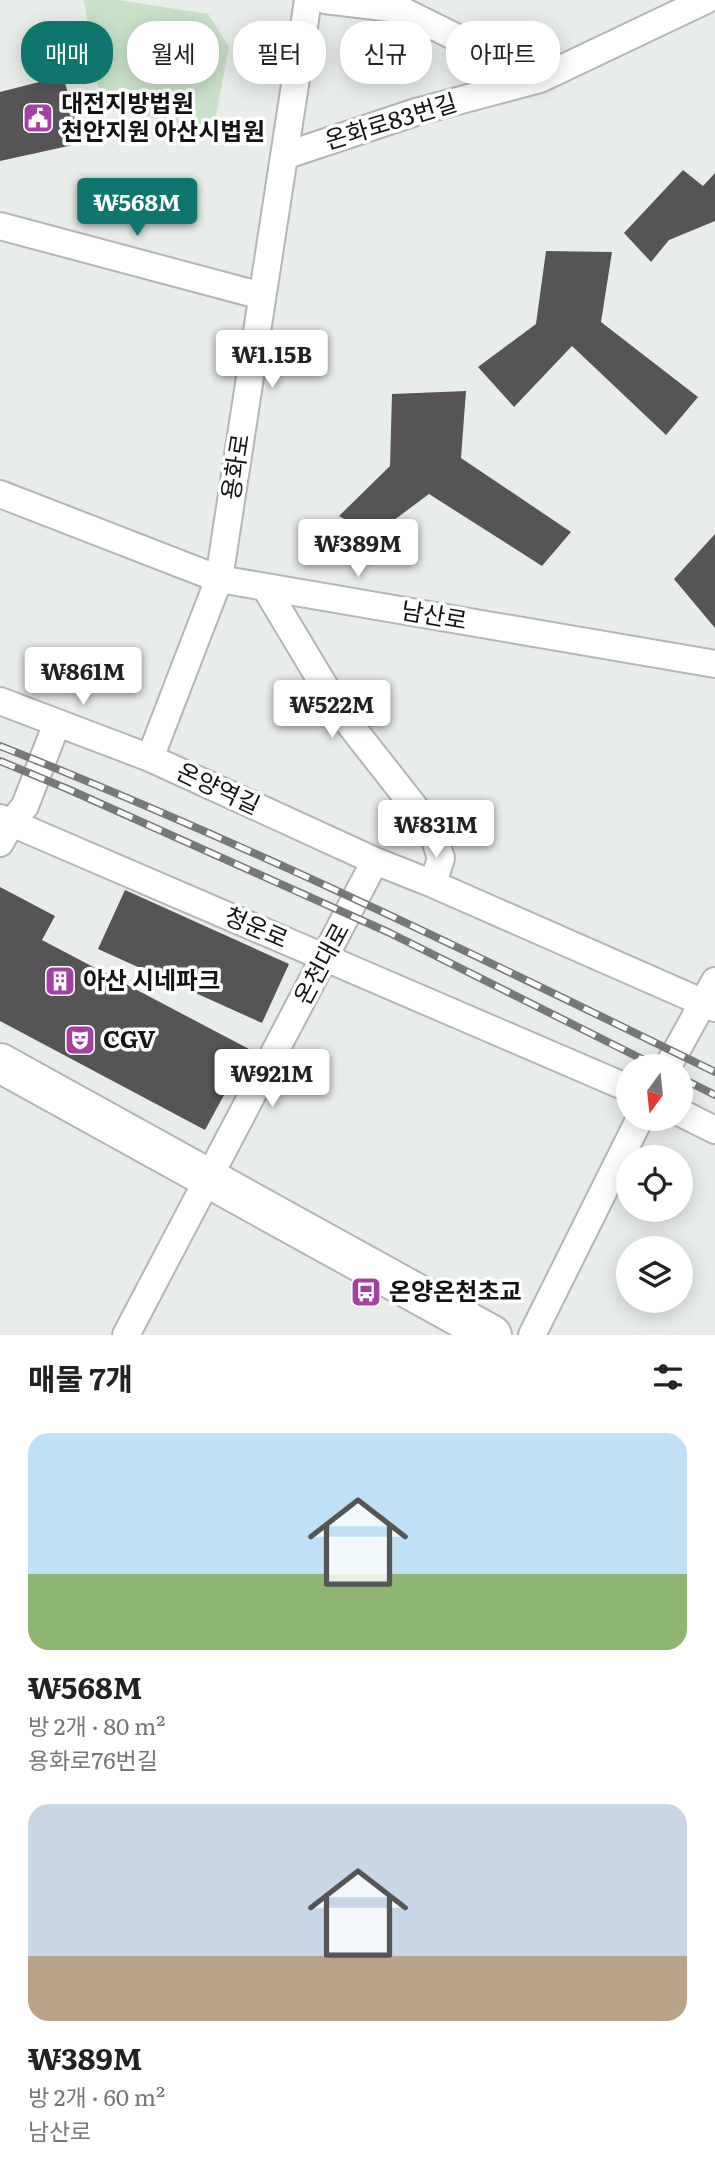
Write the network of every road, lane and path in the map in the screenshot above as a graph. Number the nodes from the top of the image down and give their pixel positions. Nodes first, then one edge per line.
1 (308, 0) edge
2 (325, 0) edge
3 (706, 0) edge
4 (400, 4) edge
5 (446, 29) edge
6 (560, 69) edge
7 (521, 84) edge
8 (284, 156) junction
9 (0, 226) edge
10 (262, 296) junction
11 (0, 494) edge
12 (219, 579) junction
13 (265, 587) junction
14 (715, 664) edge
15 (0, 701) edge
16 (57, 723) junction
17 (150, 758) junction
18 (4, 828) edge
19 (375, 861) junction
20 (433, 884) junction
21 (326, 958) junction
22 (711, 997) edge
23 (675, 1054) edge
24 (0, 1063) edge
25 (616, 1083) edge
26 (0, 1086) edge
27 (693, 1119) edge
28 (715, 1130) edge
29 (634, 1131) edge
30 (205, 1186) junction
31 (126, 1335) edge
32 (460, 1335) edge
33 (492, 1335) edge
34 (533, 1335) edge

1 - 8 street, 용화로
2 - 4 street
3 - 6 street, 온화로83번길
4 - 5 street
7 - 8 street, 온화로83번길
8 - 10 street, 용화로
9 - 10 street
10 - 12 street, 용화로
11 - 12 street, 남산로
12 - 13 street, 남산로
12 - 17 street, 용화로
13 - 14 street, 남산로
13 - 20 street
15 - 16 street, 온양역길
16 - 17 street, 온양역길
16 - 18 street
17 - 19 street, 온양역길
18 - 21 street, 청운로
19 - 20 street, 온양역길
19 - 21 street, 온천대로
20 - 22 street, 온양역길
21 - 25 street, 청운로
21 - 30 street, 온천대로
22 - 23 street
24 - 30 main road
26 - 30 main road
27 - 28 street
29 - 34 street
30 - 31 street, 온천대로
30 - 32 main road
30 - 33 main road

